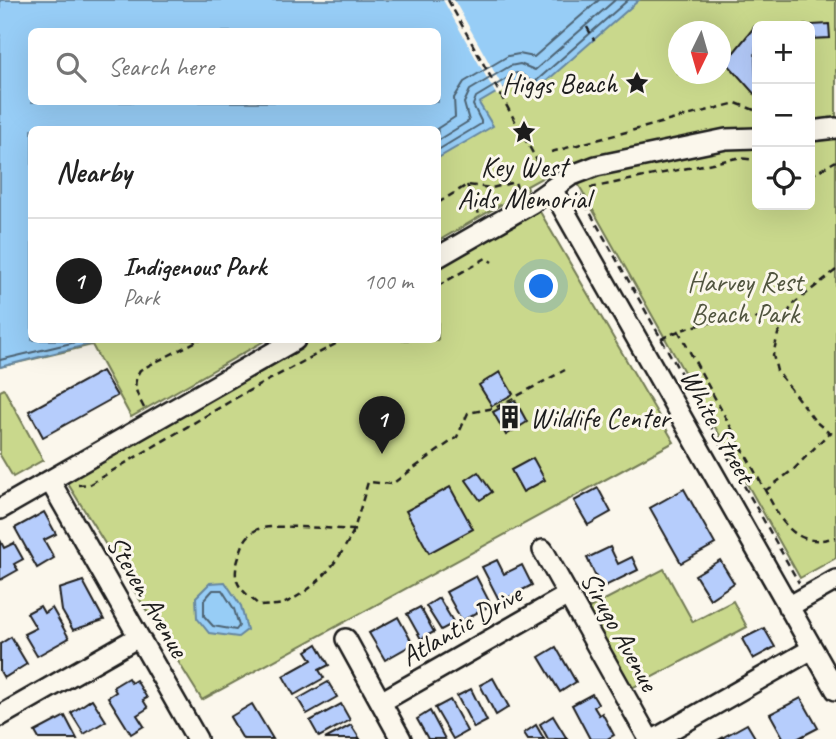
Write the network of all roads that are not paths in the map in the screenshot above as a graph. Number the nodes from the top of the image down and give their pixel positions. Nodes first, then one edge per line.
1 (836, 128) edge
2 (815, 130) edge
3 (752, 138) edge
4 (549, 183) junction
5 (441, 255) edge
6 (290, 343) edge
7 (50, 481) junction
8 (0, 509) edge
9 (543, 550) dead end
10 (836, 580) edge
11 (568, 595) junction
12 (788, 607) junction
13 (138, 637) junction
14 (346, 639) dead end
15 (813, 649) junction
16 (836, 691) edge
17 (381, 702) junction
18 (0, 716) edge
19 (197, 739) edge
20 (401, 739) edge
21 (649, 739) edge
22 (655, 739) edge

1 - 2 street
3 - 4 street
4 - 5 street
4 - 12 street, White Street
6 - 7 street
7 - 8 street
7 - 13 street, Steven Avenue
9 - 11 street, Sirugo Avenue
10 - 12 street
11 - 17 street, Atlantic Drive
11 - 21 street, Sirugo Avenue
12 - 15 street, White Street
13 - 18 street
13 - 19 street, Steven Avenue
14 - 17 street
15 - 16 street, White Street
15 - 22 street
17 - 20 street

